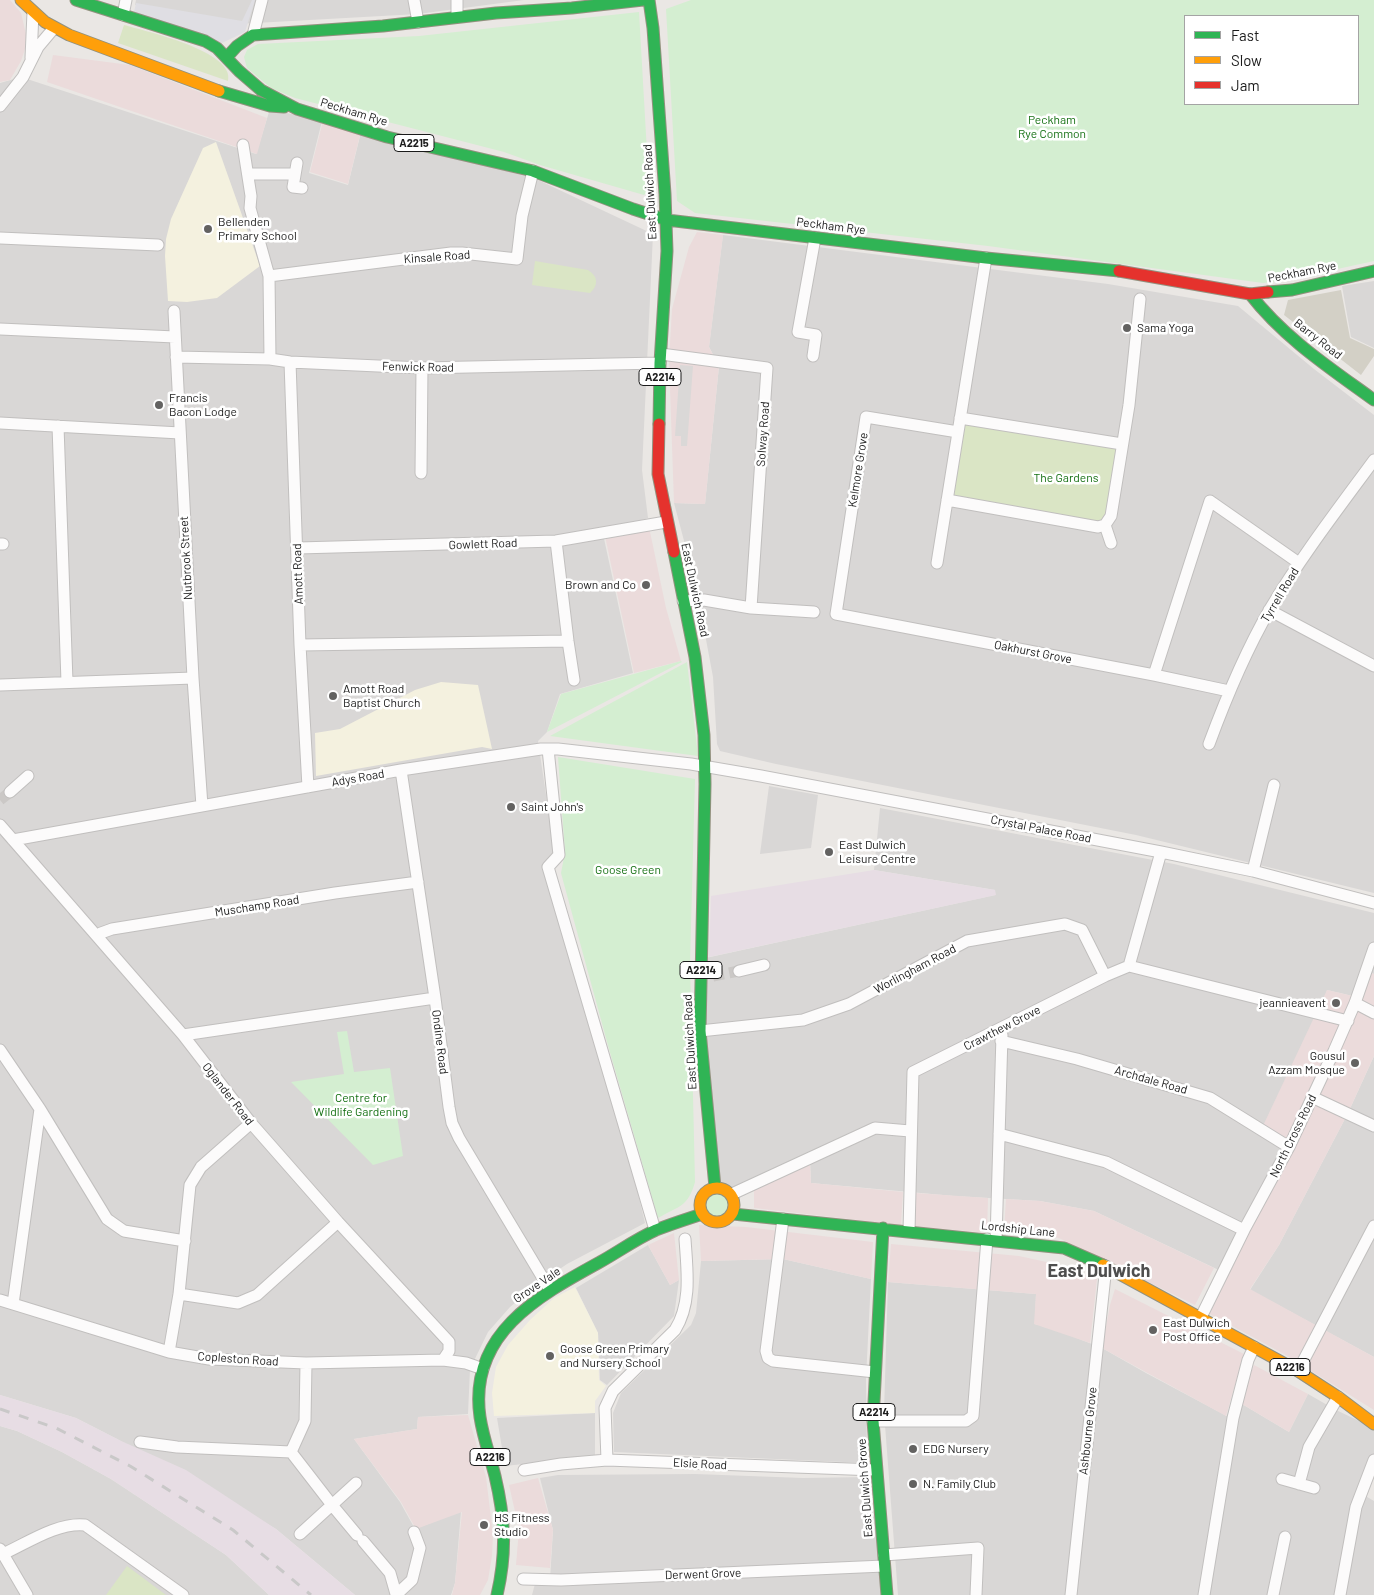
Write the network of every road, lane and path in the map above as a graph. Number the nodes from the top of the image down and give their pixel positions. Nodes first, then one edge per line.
1 (22, 0) edge
2 (39, 0) edge
3 (76, 0) edge
4 (126, 0) edge
5 (262, 0) edge
6 (414, 0) edge
7 (457, 0) edge
8 (643, 0) edge
9 (649, 0) edge
10 (528, 6) edge
11 (33, 12) junction
12 (123, 15) junction
13 (457, 17) junction
14 (418, 22) junction
15 (54, 28) junction
16 (253, 35) junction
17 (227, 57) junction
18 (31, 60) junction
19 (239, 70) junction
20 (230, 95) junction
21 (0, 106) edge
22 (297, 109) junction
23 (243, 145) dead end
24 (533, 171) junction
25 (248, 174) junction
26 (302, 188) dead end
27 (667, 220) junction
28 (0, 238) edge
29 (815, 238) junction
30 (158, 245) dead end
31 (986, 258) junction
32 (1374, 271) edge
33 (269, 276) junction
34 (1250, 294) junction
35 (1140, 299) dead end
36 (174, 311) dead end
37 (0, 330) edge
38 (175, 337) junction
39 (813, 356) dead end
40 (176, 357) junction
41 (270, 359) junction
42 (660, 359) junction
43 (290, 362) junction
44 (422, 368) junction
45 (1374, 400) edge
46 (960, 418) junction
47 (0, 423) edge
48 (58, 426) junction
49 (958, 432) junction
50 (180, 433) junction
51 (1122, 444) junction
52 (1374, 460) edge
53 (421, 473) dead end
54 (947, 500) junction
55 (666, 522) junction
56 (1105, 525) junction
57 (556, 541) junction
58 (1111, 543) dead end
59 (298, 548) junction
60 (938, 563) dead end
61 (1299, 563) junction
62 (683, 601) junction
63 (751, 608) junction
64 (1269, 610) junction
65 (814, 612) dead end
66 (836, 614) joint
67 (568, 641) junction
68 (300, 645) junction
69 (1374, 666) edge
70 (1154, 675) junction
71 (193, 678) junction
72 (574, 680) dead end
73 (67, 682) junction
74 (0, 685) edge
75 (1229, 691) junction
76 (1209, 744) dead end
77 (548, 749) junction
78 (705, 766) junction
79 (401, 770) junction
80 (28, 776) dead end
81 (1274, 785) dead end
82 (308, 787) junction
83 (10, 792) tunnel mouth
84 (202, 806) junction
85 (0, 825) edge
86 (13, 840) junction
87 (1161, 852) junction
88 (1252, 871) junction
89 (418, 882) junction
90 (1374, 904) edge
91 (97, 936) junction
92 (1374, 948) edge
93 (764, 965) dead end
94 (1129, 966) junction
95 (739, 971) tunnel mouth
96 (713, 976) tunnel mouth
97 (1105, 976) junction
98 (700, 983) junction
99 (435, 998) junction
100 (1355, 1003) junction
101 (1374, 1013) edge
102 (1348, 1021) junction
103 (1004, 1027) junction
104 (700, 1031) junction
105 (183, 1036) junction
106 (1001, 1041) junction
107 (0, 1050) edge
108 (1312, 1097) junction
109 (40, 1109) junction
110 (251, 1123) junction
111 (1374, 1126) edge
112 (910, 1131) junction
113 (999, 1134) junction
114 (1289, 1147) junction
115 (715, 1187) junction
116 (732, 1194) junction
117 (702, 1214) junction
118 (733, 1214) junction
119 (783, 1219) junction
120 (338, 1222) junction
121 (1374, 1226) edge
122 (883, 1228) junction
123 (655, 1230) junction
124 (1244, 1230) junction
125 (909, 1231) junction
126 (685, 1240) dead end
127 (991, 1240) junction
128 (185, 1241) junction
129 (1106, 1266) junction
130 (550, 1290) junction
131 (179, 1294) junction
132 (0, 1300) edge
133 (13, 1304) junction
134 (1200, 1319) junction
135 (1254, 1347) junction
136 (169, 1352) junction
137 (443, 1360) junction
138 (306, 1364) junction
139 (483, 1369) junction
140 (1298, 1371) junction
141 (875, 1372) junction
142 (1338, 1397) junction
143 (874, 1421) junction
144 (1374, 1424) edge
145 (140, 1442) dead end
146 (291, 1452) junction
147 (607, 1460) junction
148 (1374, 1460) edge
149 (524, 1470) dead end
150 (876, 1470) junction
151 (1282, 1479) dead end
152 (356, 1483) dead end
153 (1299, 1484) junction
154 (1314, 1488) dead end
155 (332, 1505) junction
156 (414, 1532) dead end
157 (300, 1534) dead end
158 (1285, 1537) dead end
159 (2, 1552) edge
160 (884, 1560) junction
161 (523, 1579) dead end
162 (396, 1594) edge
163 (27, 1595) edge
164 (183, 1595) edge
165 (497, 1595) edge
166 (887, 1595) edge
167 (976, 1595) edge
168 (1071, 1595) edge
169 (1204, 1595) edge
170 (1273, 1595) edge
171 (1340, 1595) edge

1 - 11 main road, A2215
2 - 11 main road
3 - 12 main road, A2215
4 - 12 street
5 - 16 street
6 - 14 street
7 - 13 street
8 - 10 main road
9 - 27 main road, East Dulwich Road / A2214
10 - 13 main road
11 - 15 main road, A2215
11 - 18 street
12 - 17 main road, Peckham Rye / A2215
13 - 14 main road
14 - 16 main road
15 - 18 street
15 - 20 main road, Peckham Rye / A2215
16 - 17 main road
17 - 19 main road, Peckham Rye / A2215
18 - 21 street
19 - 20 main road
19 - 22 main road, Peckham Rye / A2215
20 - 22 main road, Peckham Rye / A2215
22 - 24 main road, Peckham Rye / A2215
23 - 25 street
24 - 27 main road, Peckham Rye / A2215
24 - 33 street, Kinsale Road
25 - 26 street
25 - 33 street
27 - 29 main road, Peckham Rye
27 - 42 main road, East Dulwich Road / A2214
28 - 30 street
29 - 31 main road, Peckham Rye
29 - 39 street
31 - 34 main road, Peckham Rye
31 - 46 street
32 - 34 main road, Peckham Rye
33 - 41 street
34 - 45 main road, Barry Road
35 - 51 street
36 - 38 street, Nutbrook Street
37 - 38 street
38 - 40 street, Nutbrook Street
40 - 41 street, Fenwick Road
40 - 50 street, Nutbrook Street
41 - 43 street, Fenwick Road
42 - 44 street, Fenwick Road
42 - 55 main road, East Dulwich Road / A2214
42 - 63 street, Solway Road
43 - 44 street, Fenwick Road
43 - 59 street, Amott Road
44 - 53 street
46 - 49 street
46 - 51 street
47 - 48 street
48 - 50 street
48 - 73 street
49 - 54 street
49 - 66 street, Kelmore Grove
50 - 71 street, Nutbrook Street
51 - 56 street
52 - 61 street, Tyrrell Road
54 - 56 street
54 - 60 street
55 - 57 street, Gowlett Road
55 - 62 main road, East Dulwich Road / A2214
56 - 58 street
57 - 59 street, Gowlett Road
57 - 67 street
59 - 68 street, Amott Road
61 - 64 street, Tyrrell Road
61 - 70 street
62 - 63 street
62 - 78 main road, East Dulwich Road / A2214
63 - 65 street
64 - 69 street
64 - 75 street, Tyrrell Road
66 - 70 street, Oakhurst Grove
67 - 68 street
67 - 72 street
68 - 82 street, Amott Road
70 - 75 street, Oakhurst Grove
71 - 73 street
71 - 84 street, Nutbrook Street
73 - 74 street
75 - 76 street, Tyrrell Road
77 - 78 street, Adys Road
77 - 79 street, Adys Road
77 - 123 street
78 - 87 street, Crystal Palace Road
78 - 98 main road, East Dulwich Road / A2214
79 - 82 street, Adys Road
79 - 89 street, Ondine Road
80 - 83 street
81 - 88 street
82 - 84 street, Adys Road
84 - 86 street, Adys Road
85 - 86 street, Oglander Road
86 - 91 street, Oglander Road
87 - 88 street, Crystal Palace Road
87 - 94 street
88 - 90 street, Crystal Palace Road
89 - 91 street, Muschamp Road
89 - 99 street, Ondine Road
91 - 105 street, Oglander Road
92 - 100 street, North Cross Road
93 - 95 street
94 - 97 street, Crawthew Grove
94 - 102 street
96 - 98 street
97 - 103 street, Crawthew Grove
97 - 104 street, Worlingham Road
98 - 104 main road, East Dulwich Road / A2214
99 - 105 street
99 - 130 street, Ondine Road
100 - 101 street
100 - 102 street, North Cross Road
102 - 108 street, North Cross Road
103 - 106 street
103 - 112 street, Crawthew Grove
104 - 115 main road, East Dulwich Road / A2214
105 - 110 street, Oglander Road
106 - 113 street
106 - 114 street, Archdale Road
107 - 109 street
108 - 111 street
108 - 114 street, North Cross Road
109 - 128 street
109 - 133 street
110 - 120 street, Oglander Road
110 - 128 street
112 - 116 street
112 - 125 street, Crawthew Grove
113 - 124 street
113 - 127 street
114 - 124 street, North Cross Road
115 - 116 main road
115 - 117 main road
116 - 118 main road
117 - 118 main road, A2216
117 - 123 main road, Grove Vale / A2216
118 - 119 main road, Lordship Lane / A2216
119 - 122 main road, Lordship Lane / A2216
119 - 141 street
120 - 131 street
120 - 137 street, Oglander Road
121 - 140 street
122 - 125 main road, Lordship Lane / A2216
122 - 141 main road, East Dulwich Grove / A2214
123 - 130 main road, Grove Vale / A2216
124 - 134 street, North Cross Road
125 - 127 main road, Lordship Lane / A2216
126 - 147 street
127 - 129 main road, Lordship Lane / A2216
127 - 143 street
128 - 131 street
129 - 134 main road, Lordship Lane / A2216
129 - 168 street, Ashbourne Grove
130 - 139 main road, Grove Vale / A2216
131 - 136 street
132 - 133 street, Copleston Road
133 - 136 street, Copleston Road
134 - 135 main road, Lordship Lane / A2216
135 - 140 main road, Lordship Lane / A2216
135 - 169 street
136 - 138 street, Copleston Road
137 - 138 street, Copleston Road
137 - 139 street, Copleston Road
138 - 146 street
139 - 165 main road, Grove Vale / A2216
140 - 142 main road, Lordship Lane / A2216
141 - 143 main road, East Dulwich Grove / A2214
142 - 144 main road, Lordship Lane / A2216
142 - 153 street
143 - 150 main road, East Dulwich Grove / A2214
145 - 146 street
146 - 155 street
147 - 149 street, Elsie Road
147 - 150 street, Elsie Road
148 - 171 street
150 - 160 main road, East Dulwich Grove / A2214
151 - 153 street
152 - 155 street
153 - 154 street
155 - 157 street
155 - 162 street
156 - 162 street
158 - 170 street
159 - 163 street
159 - 164 street
160 - 161 street, Derwent Grove
160 - 166 main road, East Dulwich Grove / A2214
160 - 167 street, Derwent Grove

